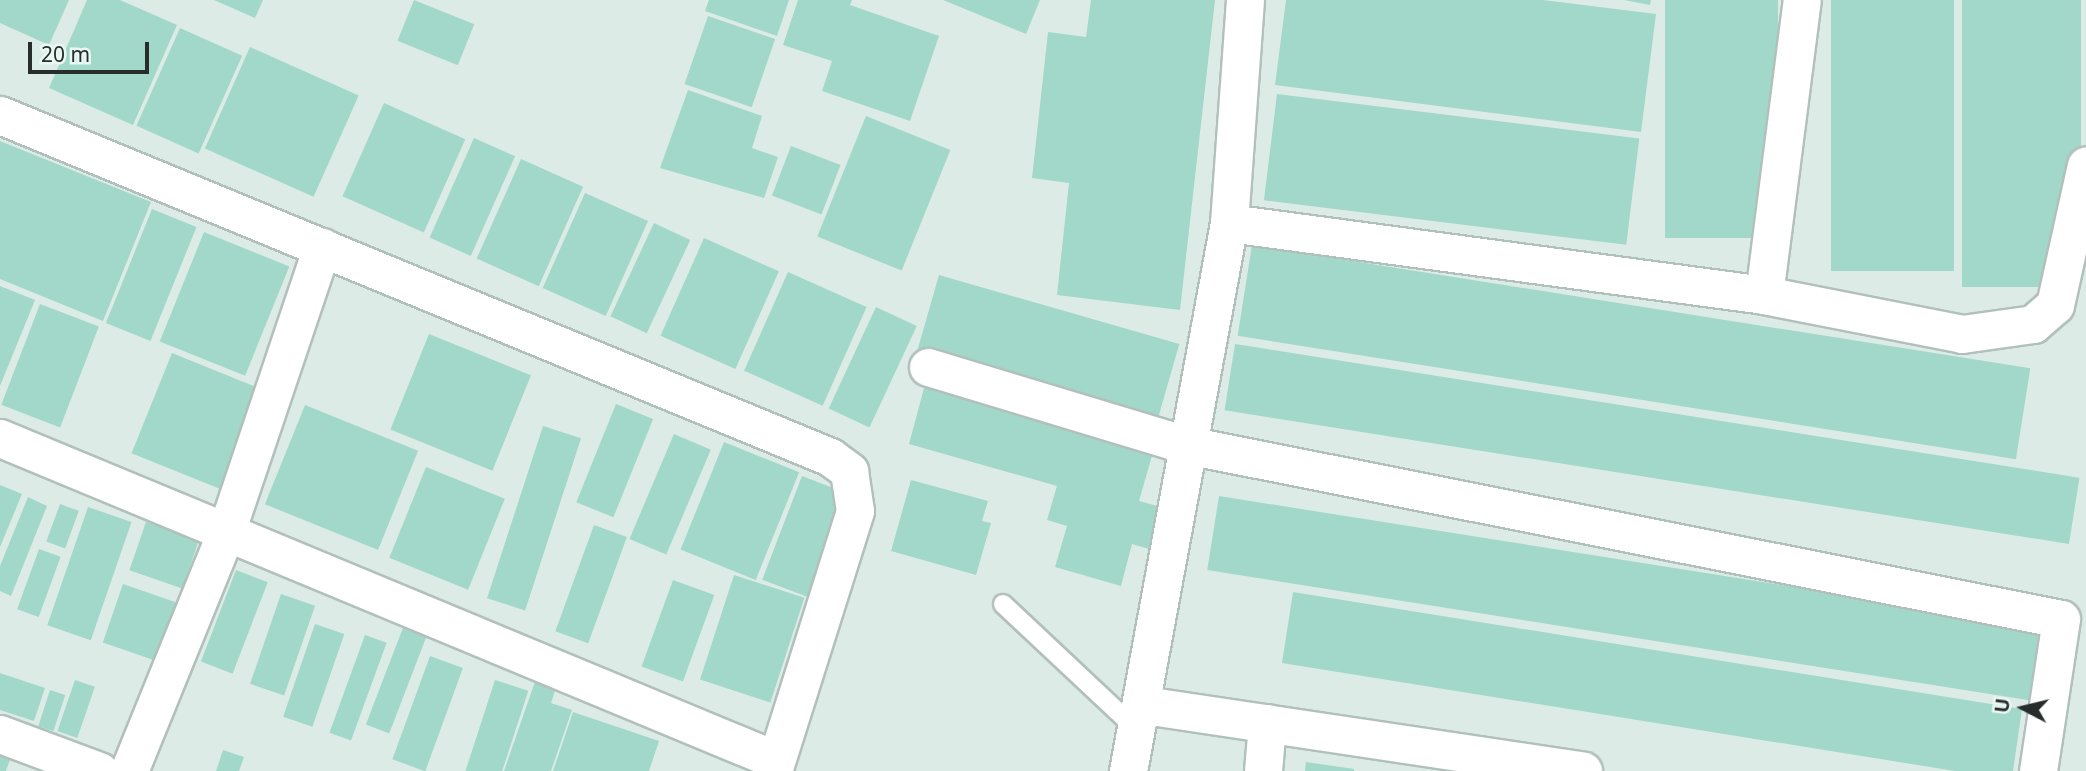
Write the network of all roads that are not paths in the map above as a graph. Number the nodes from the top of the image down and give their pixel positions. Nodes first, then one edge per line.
1 (1245, 0) edge
2 (1802, 0) edge
3 (0, 115) edge
4 (2086, 165) edge
5 (1229, 223) junction
6 (322, 247) junction
7 (1765, 295) junction
8 (928, 367) dead end
9 (0, 438) edge
10 (1187, 445) junction
11 (225, 536) junction
12 (1003, 604) dead end
13 (1139, 716) junction
14 (1267, 723) junction
15 (0, 734) edge
16 (774, 765) edge
17 (99, 771) edge
18 (128, 771) edge
19 (1128, 771) edge
20 (1263, 771) edge
21 (1583, 771) edge
22 (2038, 771) edge

1 - 5 street
2 - 7 street
3 - 6 street
4 - 7 street
5 - 7 street
5 - 10 street
6 - 11 street
6 - 16 street
8 - 10 street
9 - 11 street
10 - 13 street
10 - 22 street
11 - 16 street
11 - 18 street
12 - 13 lane
13 - 14 street
13 - 19 street
14 - 20 street
14 - 21 street
15 - 17 street

